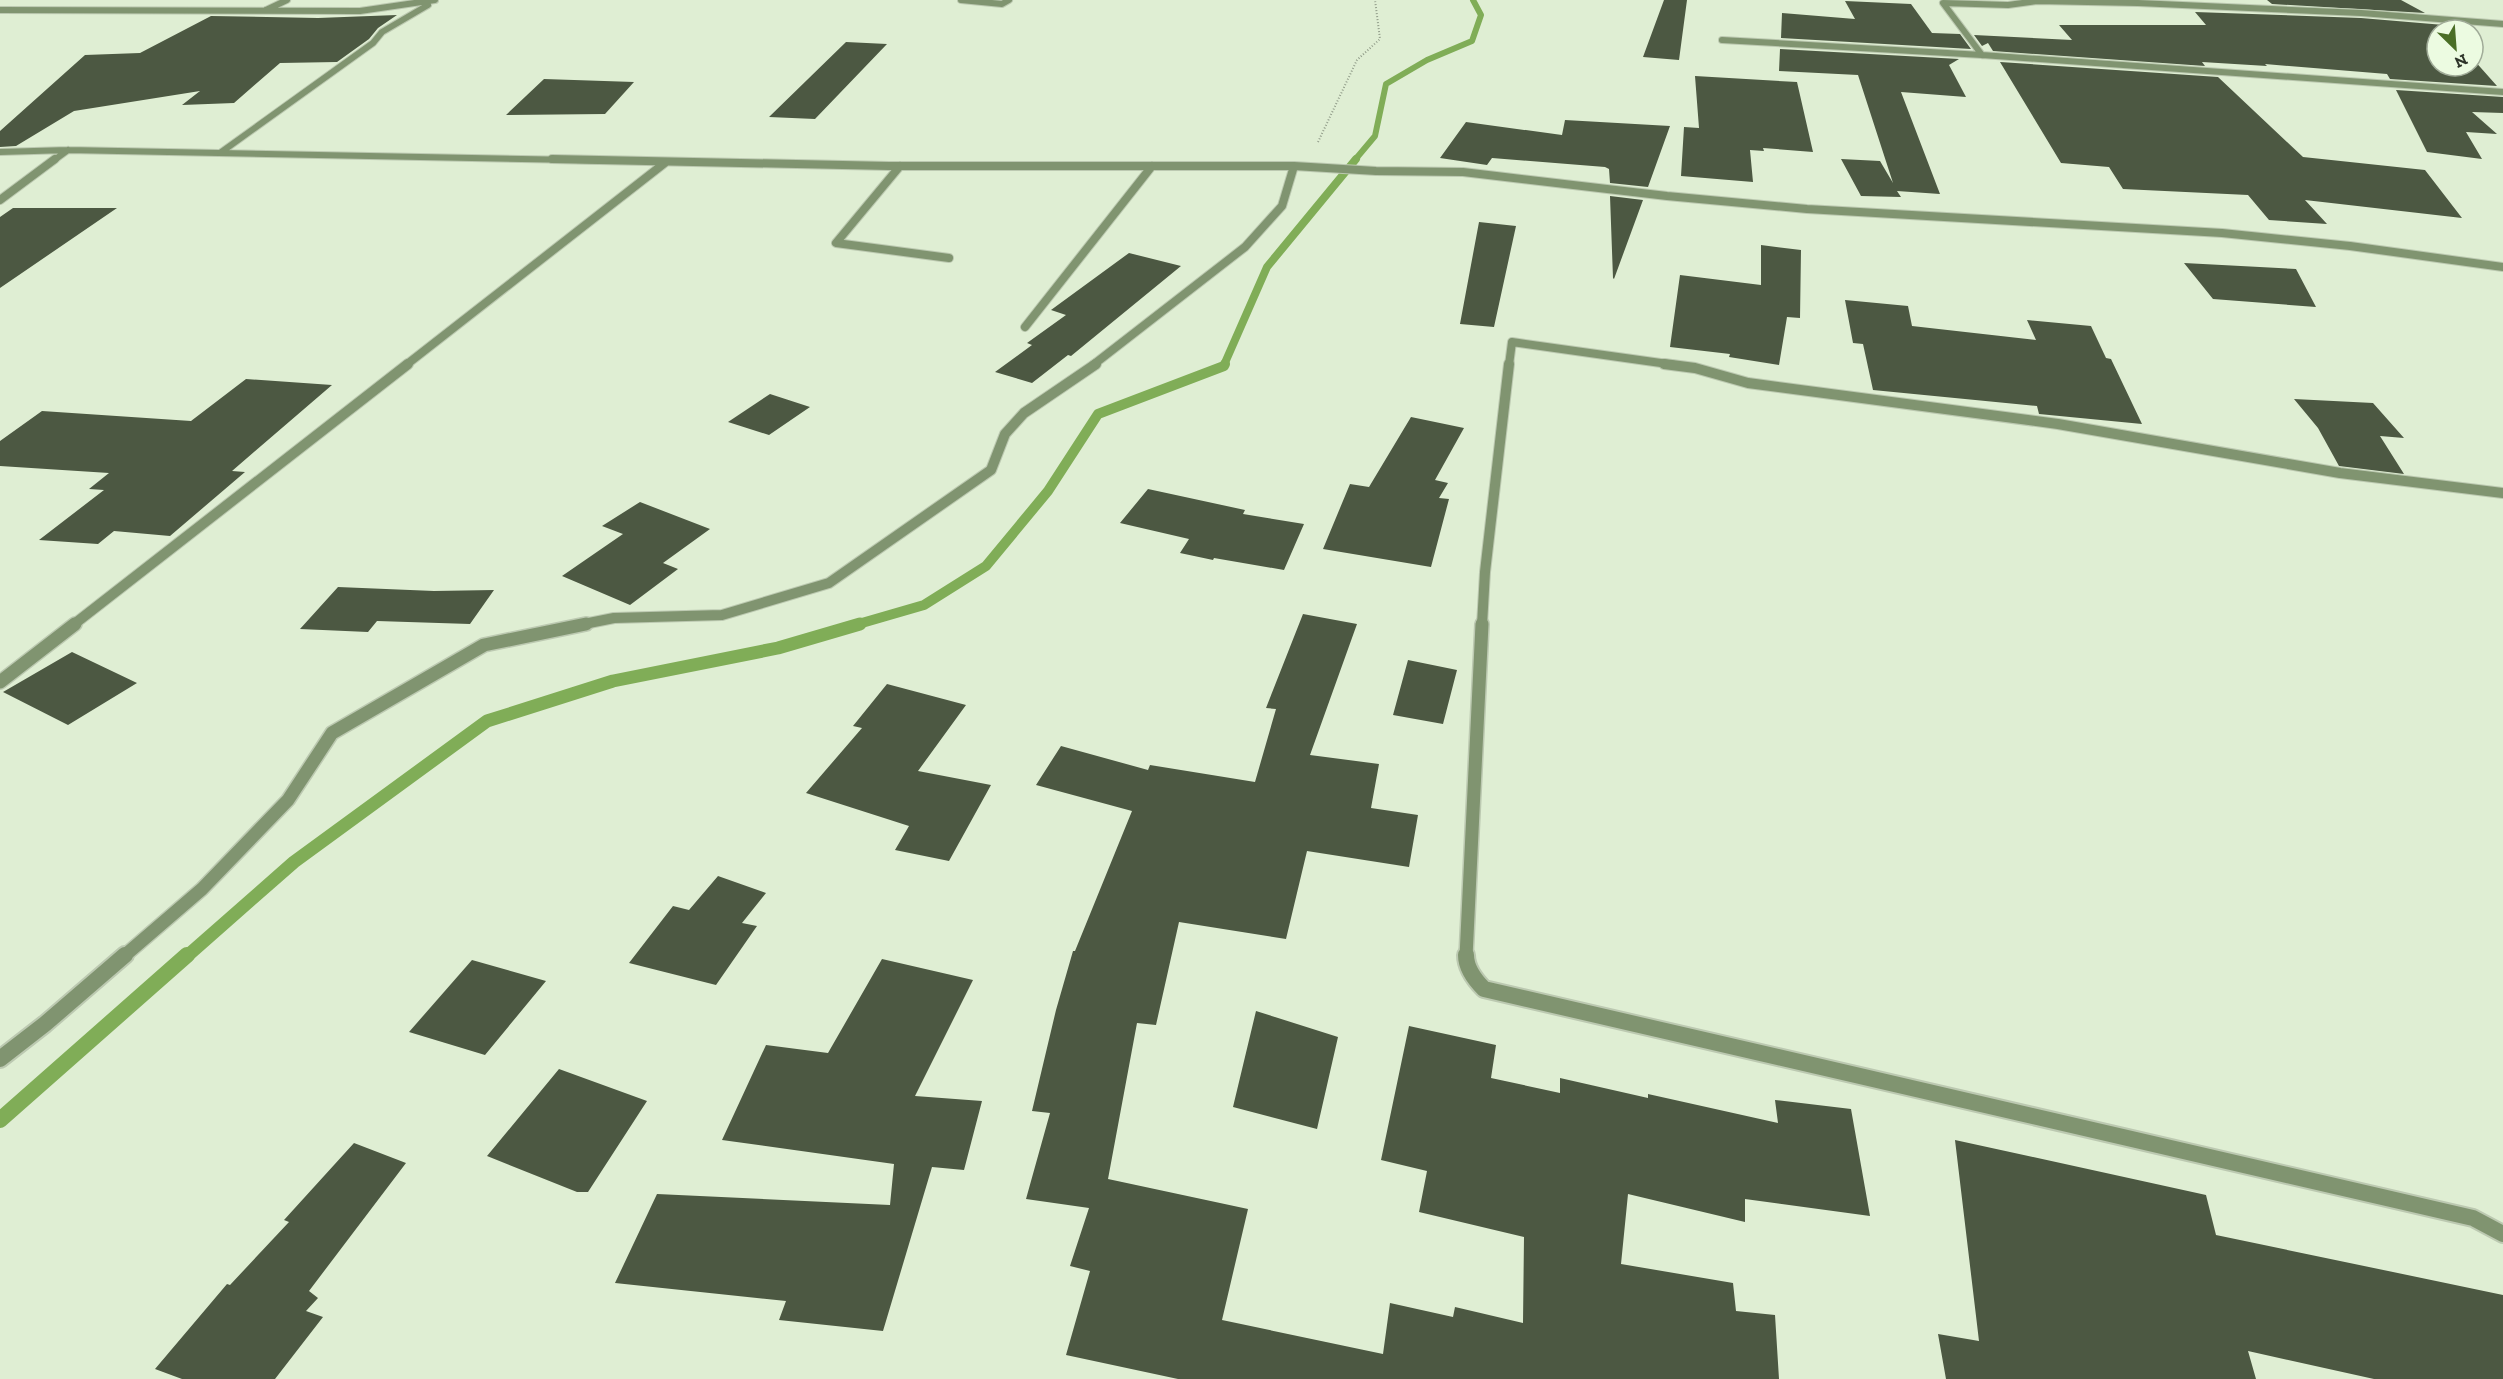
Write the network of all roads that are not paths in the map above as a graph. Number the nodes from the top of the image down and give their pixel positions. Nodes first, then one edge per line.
1 (287, 0) edge
2 (436, 0) edge
3 (961, 0) edge
4 (1009, 0) edge
5 (0, 10) edge
6 (263, 12) junction
7 (2503, 24) edge
8 (1722, 40) dead end
9 (1982, 55) junction
10 (2503, 92) edge
11 (68, 150) junction
12 (0, 152) edge
13 (220, 153) junction
14 (666, 162) junction
15 (900, 166) junction
16 (1152, 166) junction
17 (1294, 166) junction
18 (0, 200) edge
19 (950, 258) dead end
20 (2503, 267) edge
21 (1026, 327) dead end
22 (2503, 493) edge
23 (0, 682) edge
24 (0, 1059) edge
25 (2503, 1234) edge

1 - 6 street
2 - 6 street
2 - 13 street
3 - 4 street
5 - 6 street
7 - 9 street
8 - 9 street
9 - 10 street
11 - 12 street
11 - 13 street
11 - 18 street
13 - 14 street
14 - 15 street
14 - 23 street
15 - 16 street
15 - 19 street
16 - 17 street
16 - 21 street
17 - 20 street
17 - 24 street
22 - 25 street

